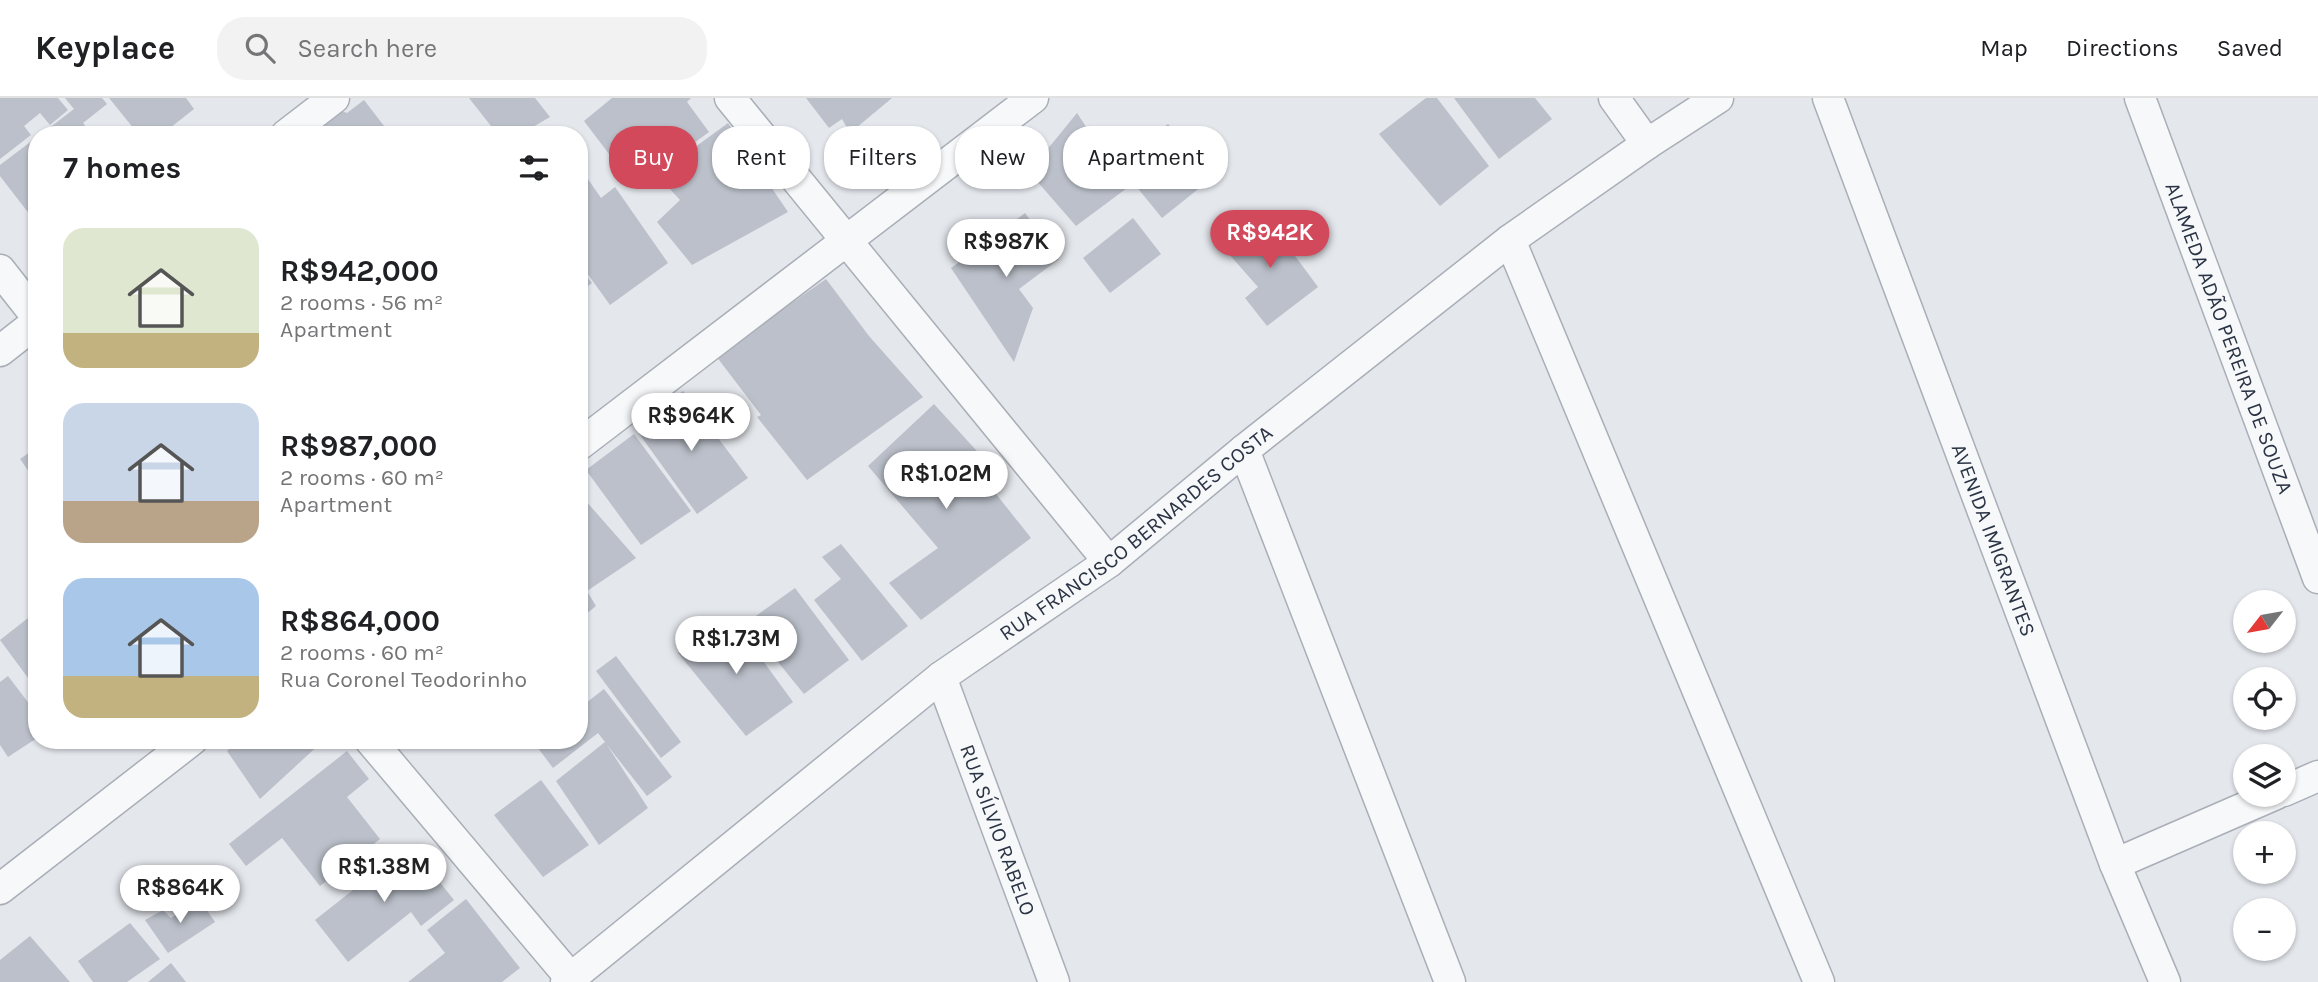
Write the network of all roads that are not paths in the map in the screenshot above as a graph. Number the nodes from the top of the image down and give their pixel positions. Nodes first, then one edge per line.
1 (334, 98) edge
2 (730, 98) edge
3 (1033, 98) edge
4 (1614, 98) edge
5 (1718, 98) edge
6 (1828, 98) edge
7 (2140, 98) edge
8 (297, 126) edge
9 (1647, 144) junction
10 (1510, 240) junction
11 (847, 242) junction
12 (0, 270) edge
13 (28, 308) edge
14 (28, 328) edge
15 (0, 351) edge
16 (588, 438) edge
17 (1244, 450) junction
18 (1109, 562) junction
19 (2318, 578) edge
20 (942, 677) junction
21 (180, 749) edge
22 (377, 749) edge
23 (2318, 776) edge
24 (2296, 786) edge
25 (2246, 807) edge
26 (2115, 864) junction
27 (0, 888) edge
28 (570, 981) edge
29 (1054, 982) edge
30 (1450, 982) edge
31 (1819, 982) edge
32 (2165, 982) edge

1 - 8 street
2 - 11 street
3 - 11 street
4 - 9 street
5 - 9 street, RUA FRANCISCO BERNARDES COSTA
6 - 26 street, AVENIDA IMIGRANTES
7 - 19 street, ALAMEDA ADÃO PEREIRA DE SOUZA
9 - 10 street, RUA FRANCISCO BERNARDES COSTA
10 - 17 street, RUA FRANCISCO BERNARDES COSTA
10 - 31 street
11 - 16 street
11 - 18 street
12 - 13 street
14 - 15 street
17 - 18 street, RUA FRANCISCO BERNARDES COSTA
17 - 30 street
18 - 20 street, RUA FRANCISCO BERNARDES COSTA
20 - 28 street, RUA FRANCISCO BERNARDES COSTA
20 - 29 street, RUA SÍLVIO RABELO
21 - 27 street
22 - 28 street
23 - 24 street
25 - 26 street
26 - 32 street, AVENIDA IMIGRANTES

